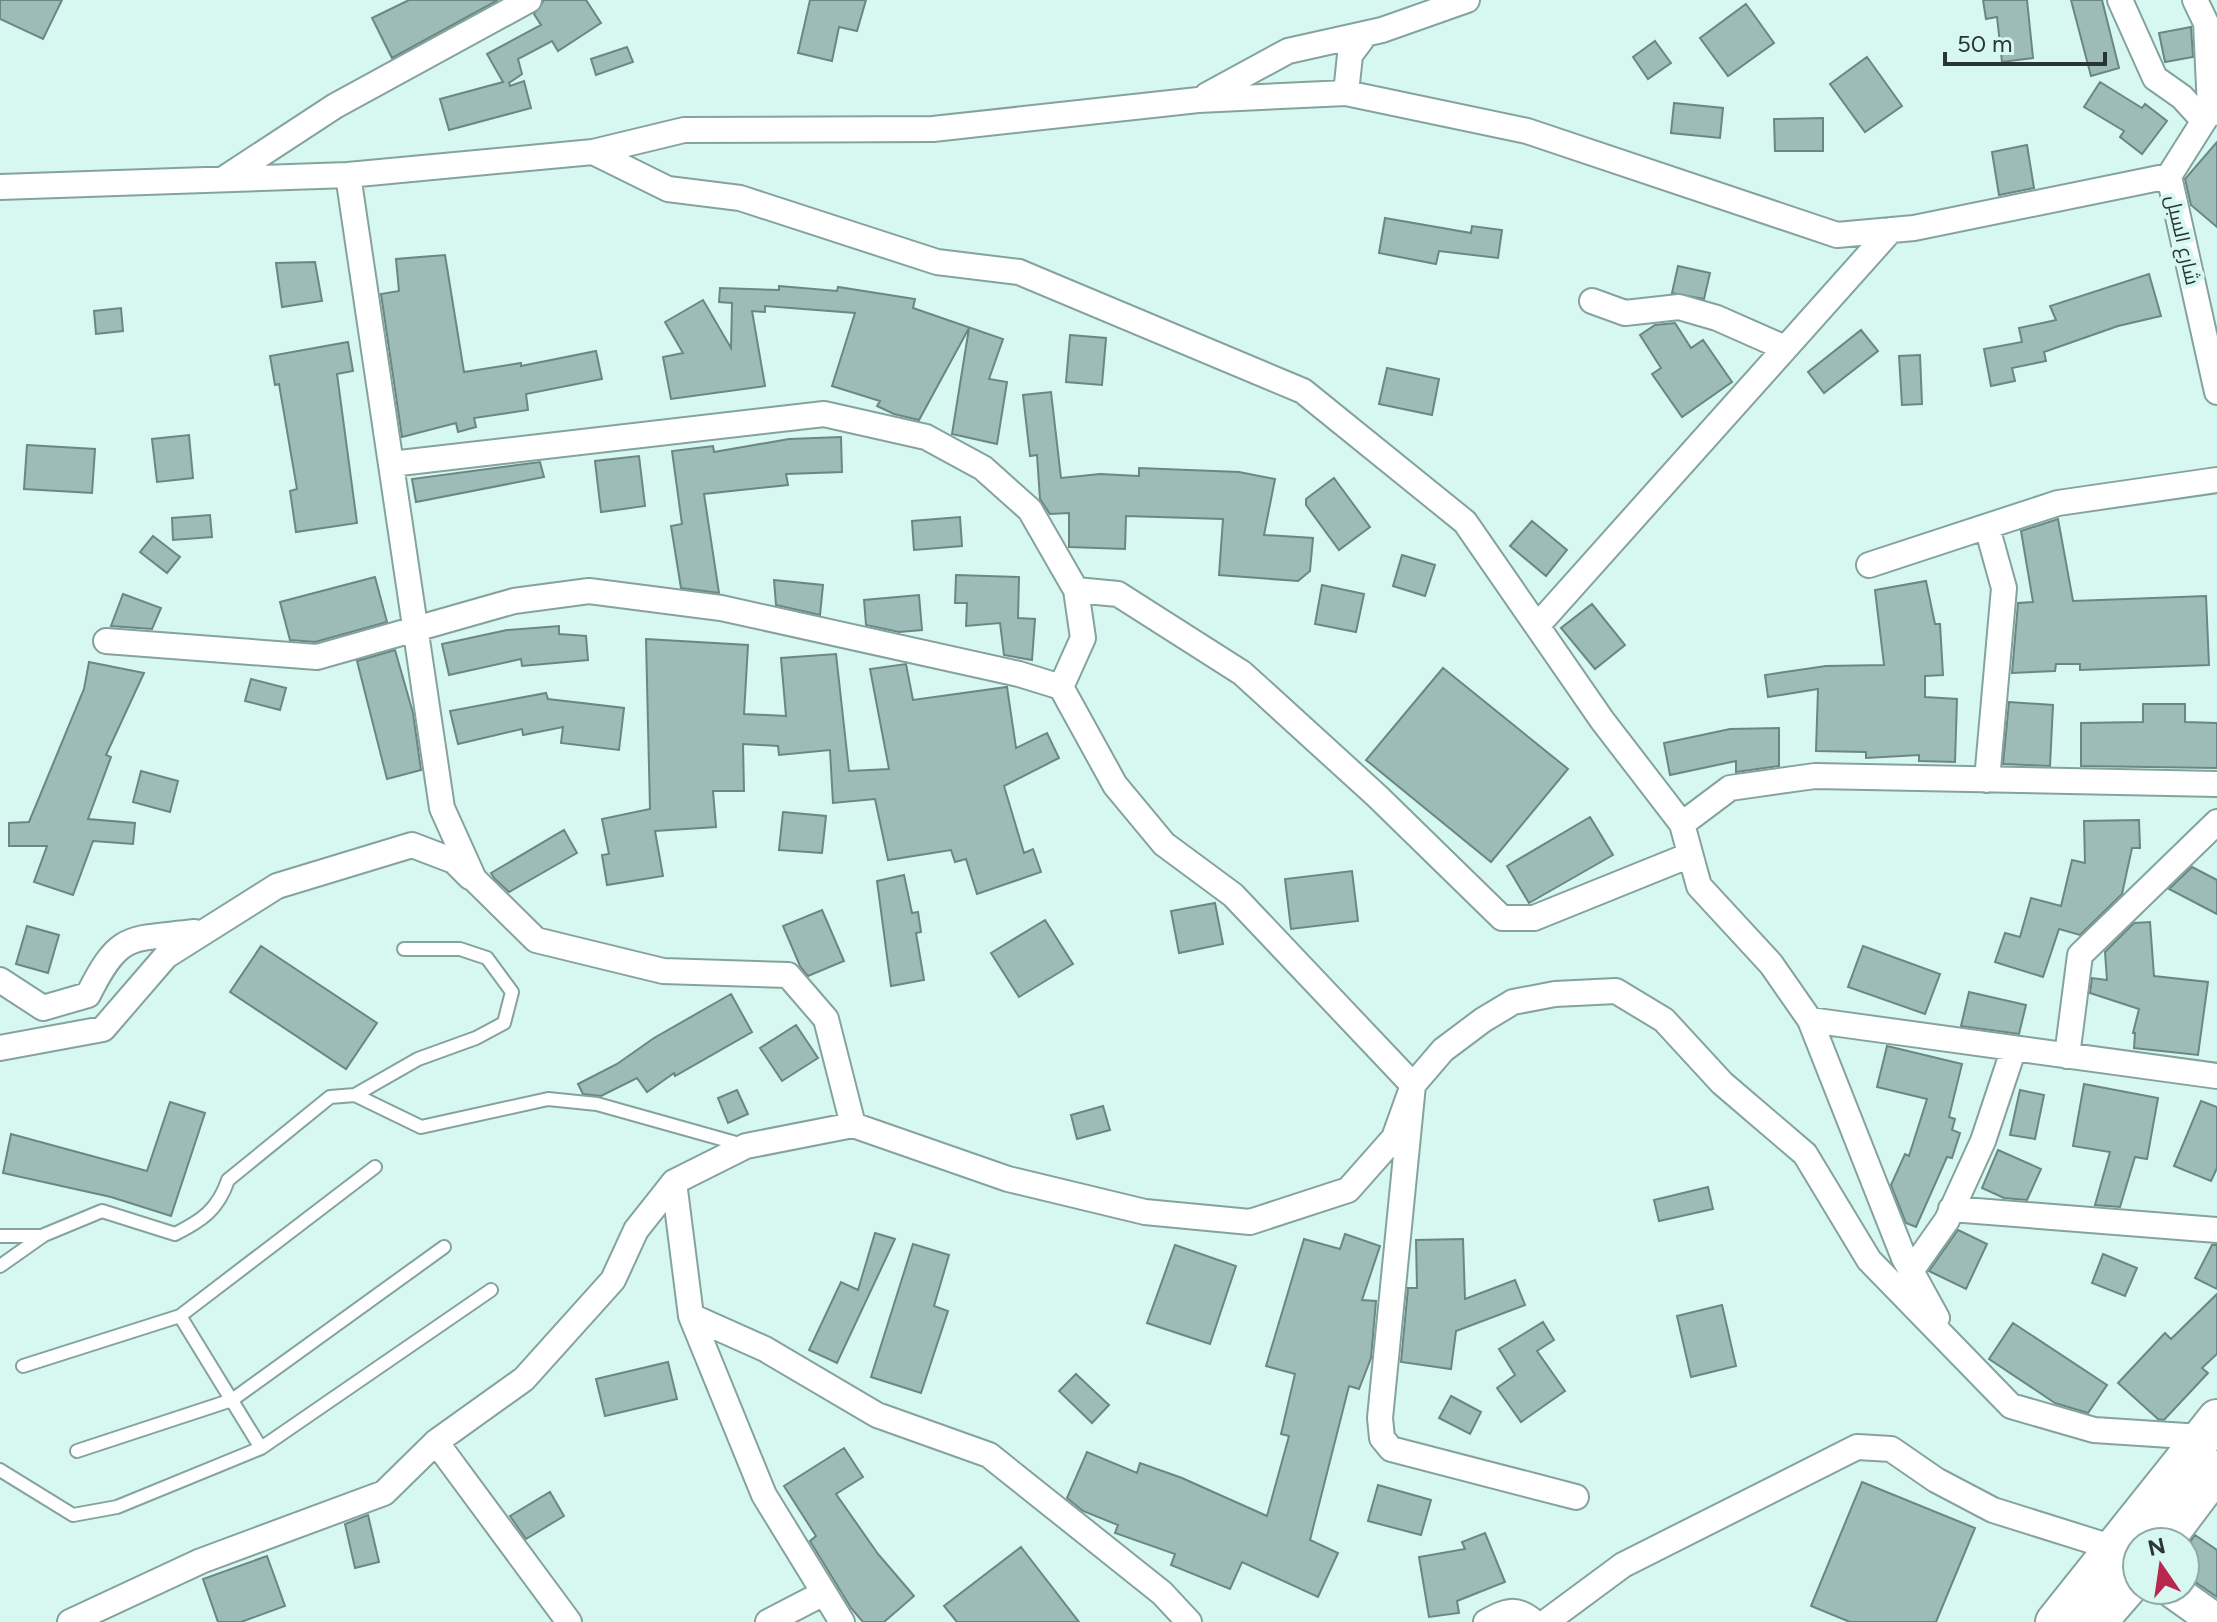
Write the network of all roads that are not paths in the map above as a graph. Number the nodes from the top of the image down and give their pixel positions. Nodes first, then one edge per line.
1 (529, 0) edge
2 (1467, 0) edge
3 (2120, 0) edge
4 (2195, 0) edge
5 (1365, 35) junction
6 (1346, 93) junction
7 (1198, 100) junction
8 (2212, 111) edge
9 (593, 152) junction
10 (348, 175) junction
11 (2169, 176) junction
12 (223, 179) junction
13 (0, 187) edge
14 (1891, 230) junction
15 (2207, 296) edge
16 (1592, 301) dead end
17 (1785, 348) junction
18 (2217, 392) edge
19 (391, 464) junction
20 (2217, 480) edge
21 (1987, 527) junction
22 (1869, 565) dead end
23 (1076, 590) junction
24 (1537, 626) junction
25 (416, 630) junction
26 (106, 641) dead end
27 (1061, 687) junction
28 (1987, 780) junction
29 (2217, 784) edge
30 (2217, 822) edge
31 (1682, 824) junction
32 (1690, 855) junction
33 (206, 931) junction
34 (536, 940) junction
35 (404, 949) dead end
36 (0, 980) edge
37 (1810, 1020) junction
38 (0, 1048) edge
39 (2014, 1048) junction
40 (2067, 1056) junction
41 (2217, 1076) edge
42 (1413, 1085) junction
43 (355, 1095) junction
44 (853, 1125) junction
45 (746, 1146) junction
46 (375, 1167) dead end
47 (674, 1182) junction
48 (1951, 1209) junction
49 (2217, 1230) edge
50 (44, 1235) junction
51 (0, 1236) edge
52 (444, 1247) dead end
53 (0, 1266) edge
54 (1911, 1271) junction
55 (491, 1290) dead end
56 (180, 1316) junction
57 (691, 1316) junction
58 (1952, 1344) junction
59 (23, 1366) dead end
60 (232, 1400) junction
61 (436, 1442) junction
62 (2212, 1442) edge
63 (261, 1448) junction
64 (77, 1451) dead end
65 (0, 1470) edge
66 (1576, 1497) dead end
67 (2154, 1526) edge
68 (2171, 1526) edge
69 (2121, 1560) edge
70 (2121, 1569) edge
71 (2121, 1578) edge
72 (822, 1594) junction
73 (2194, 1606) edge
74 (70, 1622) edge
75 (569, 1622) edge
76 (768, 1622) edge
77 (842, 1622) edge
78 (1189, 1622) edge
79 (1486, 1622) edge
80 (1534, 1622) edge
81 (1546, 1622) edge
82 (2055, 1622) edge
83 (2097, 1622) edge
84 (2217, 1622) edge

1 - 12 street
2 - 5 street
3 - 8 street
4 - 8 street
5 - 6 street
5 - 7 street
6 - 7 street
6 - 14 street
7 - 9 street
8 - 11 street, شارع السبل
9 - 10 street
9 - 24 street
10 - 12 street
10 - 19 street
11 - 14 street
11 - 15 street, شارع السبل
12 - 13 street
14 - 17 street
15 - 18 street, شارع السبل
16 - 17 street
17 - 24 street
19 - 23 street
19 - 25 street
20 - 21 street
21 - 22 street
21 - 28 street
23 - 27 street
23 - 32 street
24 - 31 street
25 - 26 street
25 - 27 street
25 - 34 street
27 - 42 street
28 - 29 street
28 - 31 street
30 - 40 street
31 - 32 street
32 - 37 street
33 - 34 street
33 - 36 street
33 - 38 street
34 - 44 street
35 - 43 lane
37 - 39 street
37 - 54 street
39 - 40 street
39 - 48 street
40 - 41 street
42 - 44 street
42 - 58 street
42 - 66 street
43 - 45 lane
43 - 50 lane
44 - 45 street
45 - 47 street
46 - 56 lane
47 - 57 street
47 - 61 street
48 - 49 street
48 - 54 street
50 - 51 lane
50 - 53 lane
52 - 60 lane
54 - 58 street
55 - 63 lane
56 - 59 lane
56 - 60 lane
57 - 72 street
57 - 78 street
58 - 62 street
60 - 63 lane
60 - 64 lane
61 - 74 street
61 - 75 street
62 - 67 main road
62 - 68 main road
63 - 65 lane
69 - 81 street
70 - 82 main road
71 - 83 main road
72 - 76 street
72 - 77 street
73 - 84 street
79 - 80 street

